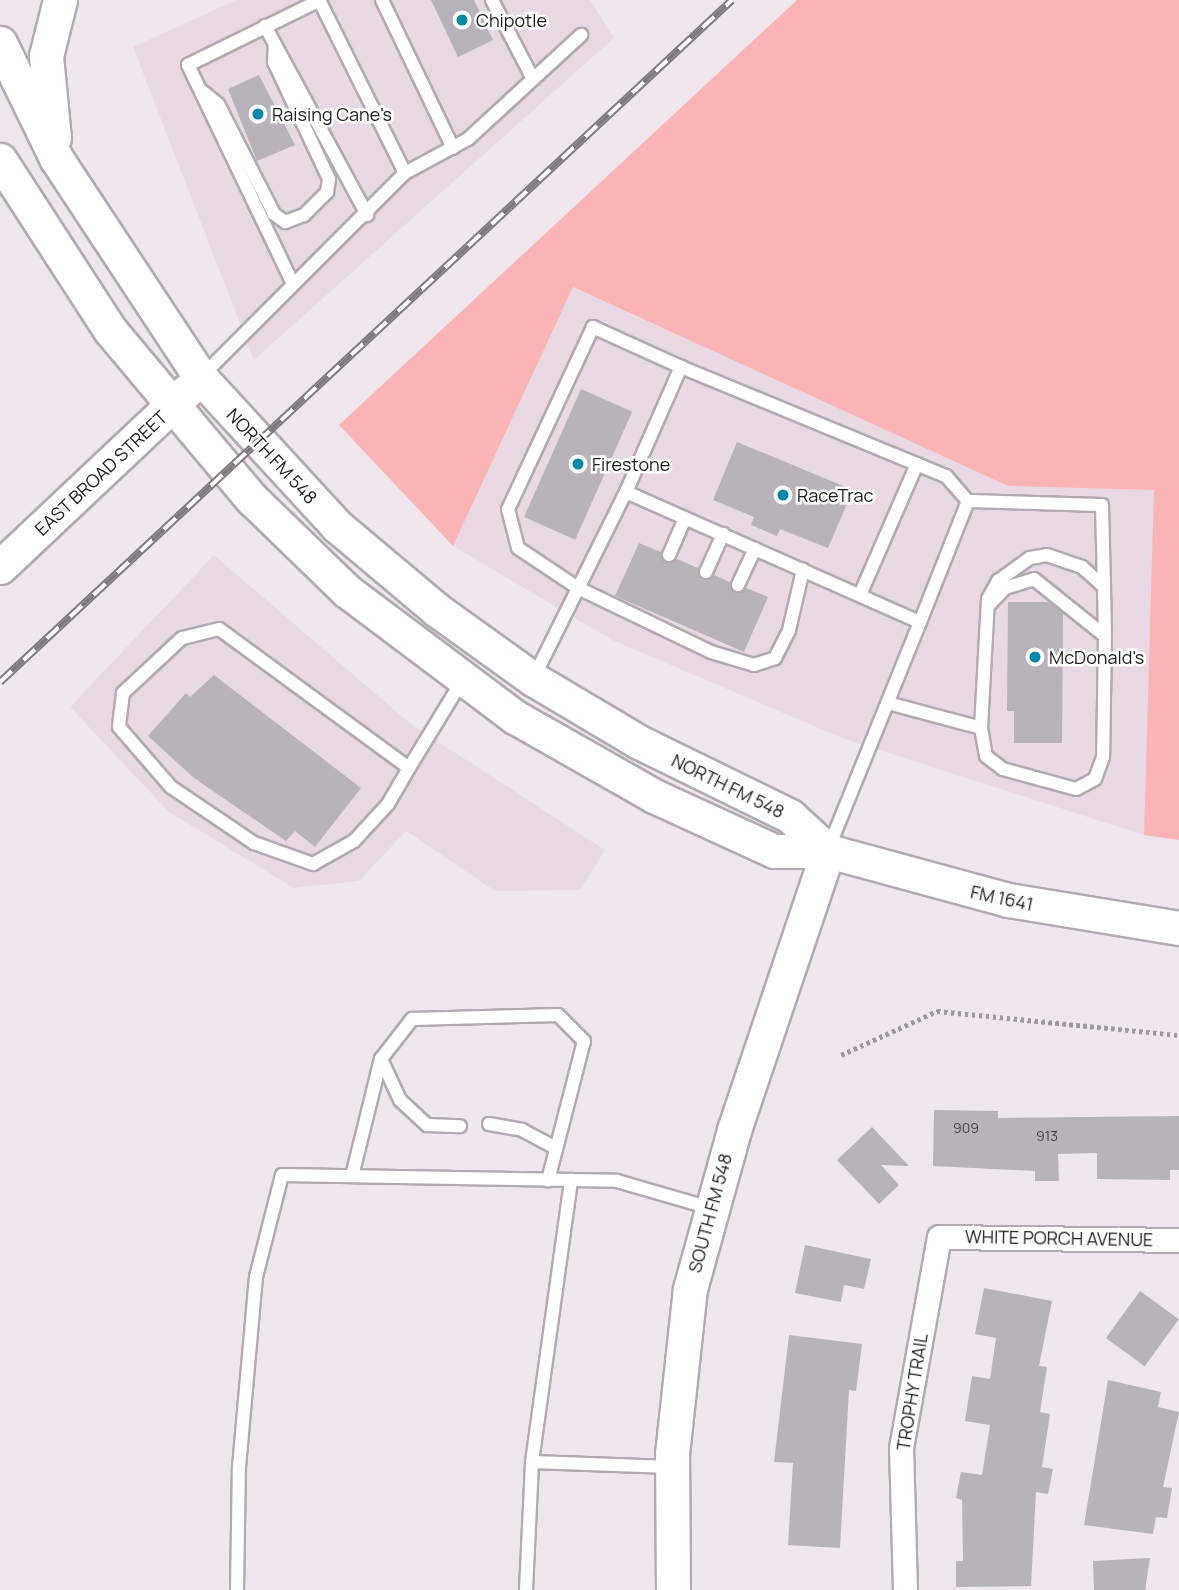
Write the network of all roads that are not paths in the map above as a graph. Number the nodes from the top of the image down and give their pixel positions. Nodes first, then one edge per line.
1 (60, 0) edge
2 (320, 0) edge
3 (382, 0) edge
4 (492, 0) edge
5 (265, 26) junction
6 (581, 35) dead end
7 (0, 43) edge
8 (275, 45) junction
9 (533, 79) junction
10 (200, 89) junction
11 (453, 148) junction
12 (56, 158) junction
13 (0, 160) edge
14 (405, 173) junction
15 (367, 215) junction
16 (293, 284) junction
17 (681, 367) junction
18 (201, 377) junction
19 (171, 407) junction
20 (917, 464) junction
21 (626, 492) junction
22 (968, 501) junction
23 (685, 518) junction
24 (723, 534) junction
25 (755, 549) junction
26 (669, 555) dead end
27 (0, 567) edge
28 (803, 570) junction
29 (706, 572) dead end
30 (738, 585) dead end
31 (1104, 587) junction
32 (578, 588) junction
33 (860, 595) junction
34 (988, 606) junction
35 (920, 621) junction
36 (1105, 636) junction
37 (533, 679) junction
38 (463, 680) junction
39 (888, 703) junction
40 (981, 728) junction
41 (409, 768) junction
42 (828, 851) junction
43 (1179, 928) edge
44 (381, 1059) junction
45 (489, 1124) dead end
46 (460, 1126) dead end
47 (556, 1149) junction
48 (352, 1176) junction
49 (548, 1180) junction
50 (571, 1180) junction
51 (710, 1208) junction
52 (939, 1237) joint
53 (1179, 1240) edge
54 (532, 1462) junction
55 (671, 1467) junction
56 (237, 1590) edge
57 (526, 1590) edge
58 (673, 1590) edge
59 (905, 1590) edge

1 - 12 main road
2 - 5 lane
2 - 14 lane
3 - 11 lane
4 - 9 lane
5 - 8 lane
5 - 10 lane
6 - 9 lane
7 - 12 main road, NORTH FM 548
8 - 10 lane
8 - 15 lane
9 - 11 lane
10 - 16 lane
11 - 14 lane
12 - 18 main road, NORTH FM 548
13 - 19 main road
14 - 15 lane
15 - 16 lane
16 - 18 lane
17 - 20 lane
17 - 21 lane
17 - 32 lane
18 - 19 main road, EAST BROAD STREET
18 - 37 main road, NORTH FM 548
19 - 27 main road, EAST BROAD STREET
19 - 38 main road
20 - 22 lane
20 - 33 lane
21 - 23 lane
21 - 32 lane
22 - 31 lane
22 - 35 lane
23 - 24 lane
23 - 26 lane
24 - 25 lane
24 - 29 lane
25 - 28 lane
25 - 30 lane
28 - 32 lane
28 - 33 lane
31 - 34 lane
31 - 36 lane
32 - 37 lane
33 - 35 lane
34 - 36 lane
34 - 40 lane
35 - 39 lane
36 - 40 lane
37 - 42 main road, NORTH FM 548
38 - 41 lane
38 - 42 main road
39 - 40 lane
39 - 42 lane
41 - 41 lane
42 - 43 main road, FM 1641 / FM 1641
42 - 51 main road, SOUTH FM 548
44 - 46 lane
44 - 47 lane
44 - 48 lane
45 - 47 lane
47 - 49 lane
48 - 49 lane
48 - 56 lane
49 - 50 lane
50 - 51 lane
50 - 54 lane
51 - 55 main road, SOUTH FM 548
52 - 53 street, WHITE PORCH AVENUE
52 - 59 street, TROPHY TRAIL
54 - 55 lane
54 - 57 lane
55 - 58 main road, SOUTH FM 548

